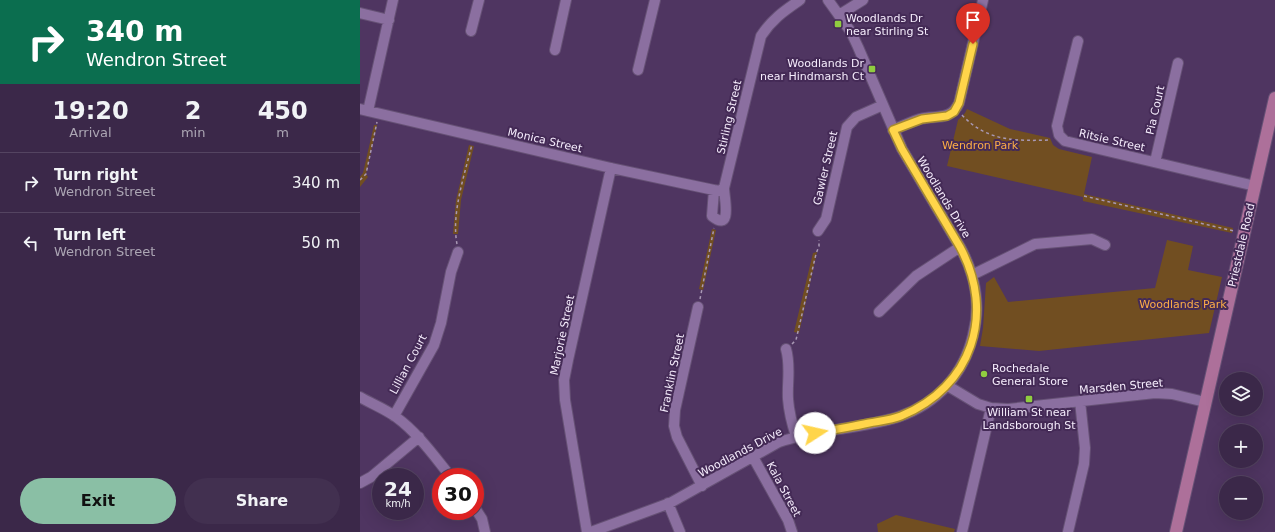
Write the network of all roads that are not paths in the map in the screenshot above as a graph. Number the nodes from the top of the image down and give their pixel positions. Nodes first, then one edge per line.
1 (393, 0) edge
2 (479, 0) edge
3 (566, 0) edge
4 (655, 0) edge
5 (800, 0) edge
6 (828, 0) edge
7 (863, 0) edge
8 (983, 0) edge
9 (360, 13) edge
10 (839, 15) junction
11 (389, 20) junction
12 (471, 32) dead end
13 (1078, 41) dead end
14 (555, 50) dead end
15 (1178, 63) dead end
16 (638, 70) dead end
17 (1275, 98) edge
18 (883, 105) junction
19 (364, 110) edge
20 (893, 130) junction
21 (1155, 162) junction
22 (611, 168) junction
23 (1255, 186) junction
24 (719, 189) junction
25 (818, 231) road end
26 (1105, 245) dead end
27 (960, 247) junction
28 (458, 252) road end
29 (972, 275) junction
30 (698, 307) road end
31 (879, 312) dead end
32 (786, 349) road end
33 (948, 386) junction
34 (360, 397) edge
35 (1080, 401) junction
36 (1205, 402) junction
37 (991, 408) junction
38 (394, 416) junction
39 (796, 436) junction
40 (419, 437) junction
41 (753, 457) junction
42 (444, 468) edge
43 (360, 483) edge
44 (702, 486) junction
45 (668, 503) junction
46 (482, 520) edge
47 (486, 532) edge
48 (587, 532) edge
49 (591, 532) edge
50 (680, 532) edge
51 (792, 532) edge
52 (962, 532) edge
53 (1068, 532) edge
54 (1176, 532) edge

1 - 11 street
2 - 12 street
3 - 14 street
4 - 16 street
5 - 24 street, Stirling Street
6 - 10 street, Woodlands Drive
7 - 10 street
8 - 20 street
9 - 11 street
10 - 18 street, Woodlands Drive
11 - 19 street
13 - 21 street, Ritsie Street
15 - 21 street, Pia Court
17 - 23 street, Priestdale Road
18 - 20 street, Woodlands Drive
18 - 25 street, Gawler Street
19 - 22 street, Monica Street
20 - 27 street, Woodlands Drive
21 - 23 street, Ritsie Street
22 - 24 street, Monica Street
22 - 48 street, Marjorie Street
23 - 36 street, Priestdale Road
24 - 24 street, Stirling Street
26 - 29 street
27 - 29 street, Woodlands Drive
27 - 31 street
28 - 38 street, Lillian Court
29 - 33 street, Woodlands Drive
30 - 44 street, Franklin Street
32 - 39 street
33 - 37 street, Marsden Street
33 - 39 street, Woodlands Drive
34 - 38 street
35 - 36 street, Marsden Street
35 - 37 street, Marsden Street
35 - 53 street
36 - 54 street, Priestdale Road
37 - 52 street
38 - 40 street
39 - 41 street, Woodlands Drive
40 - 42 street
40 - 43 street
41 - 44 street, Woodlands Drive
41 - 51 street, Kala Street
44 - 45 street, Woodlands Drive
45 - 49 street, Woodlands Drive
45 - 50 street
46 - 47 street

